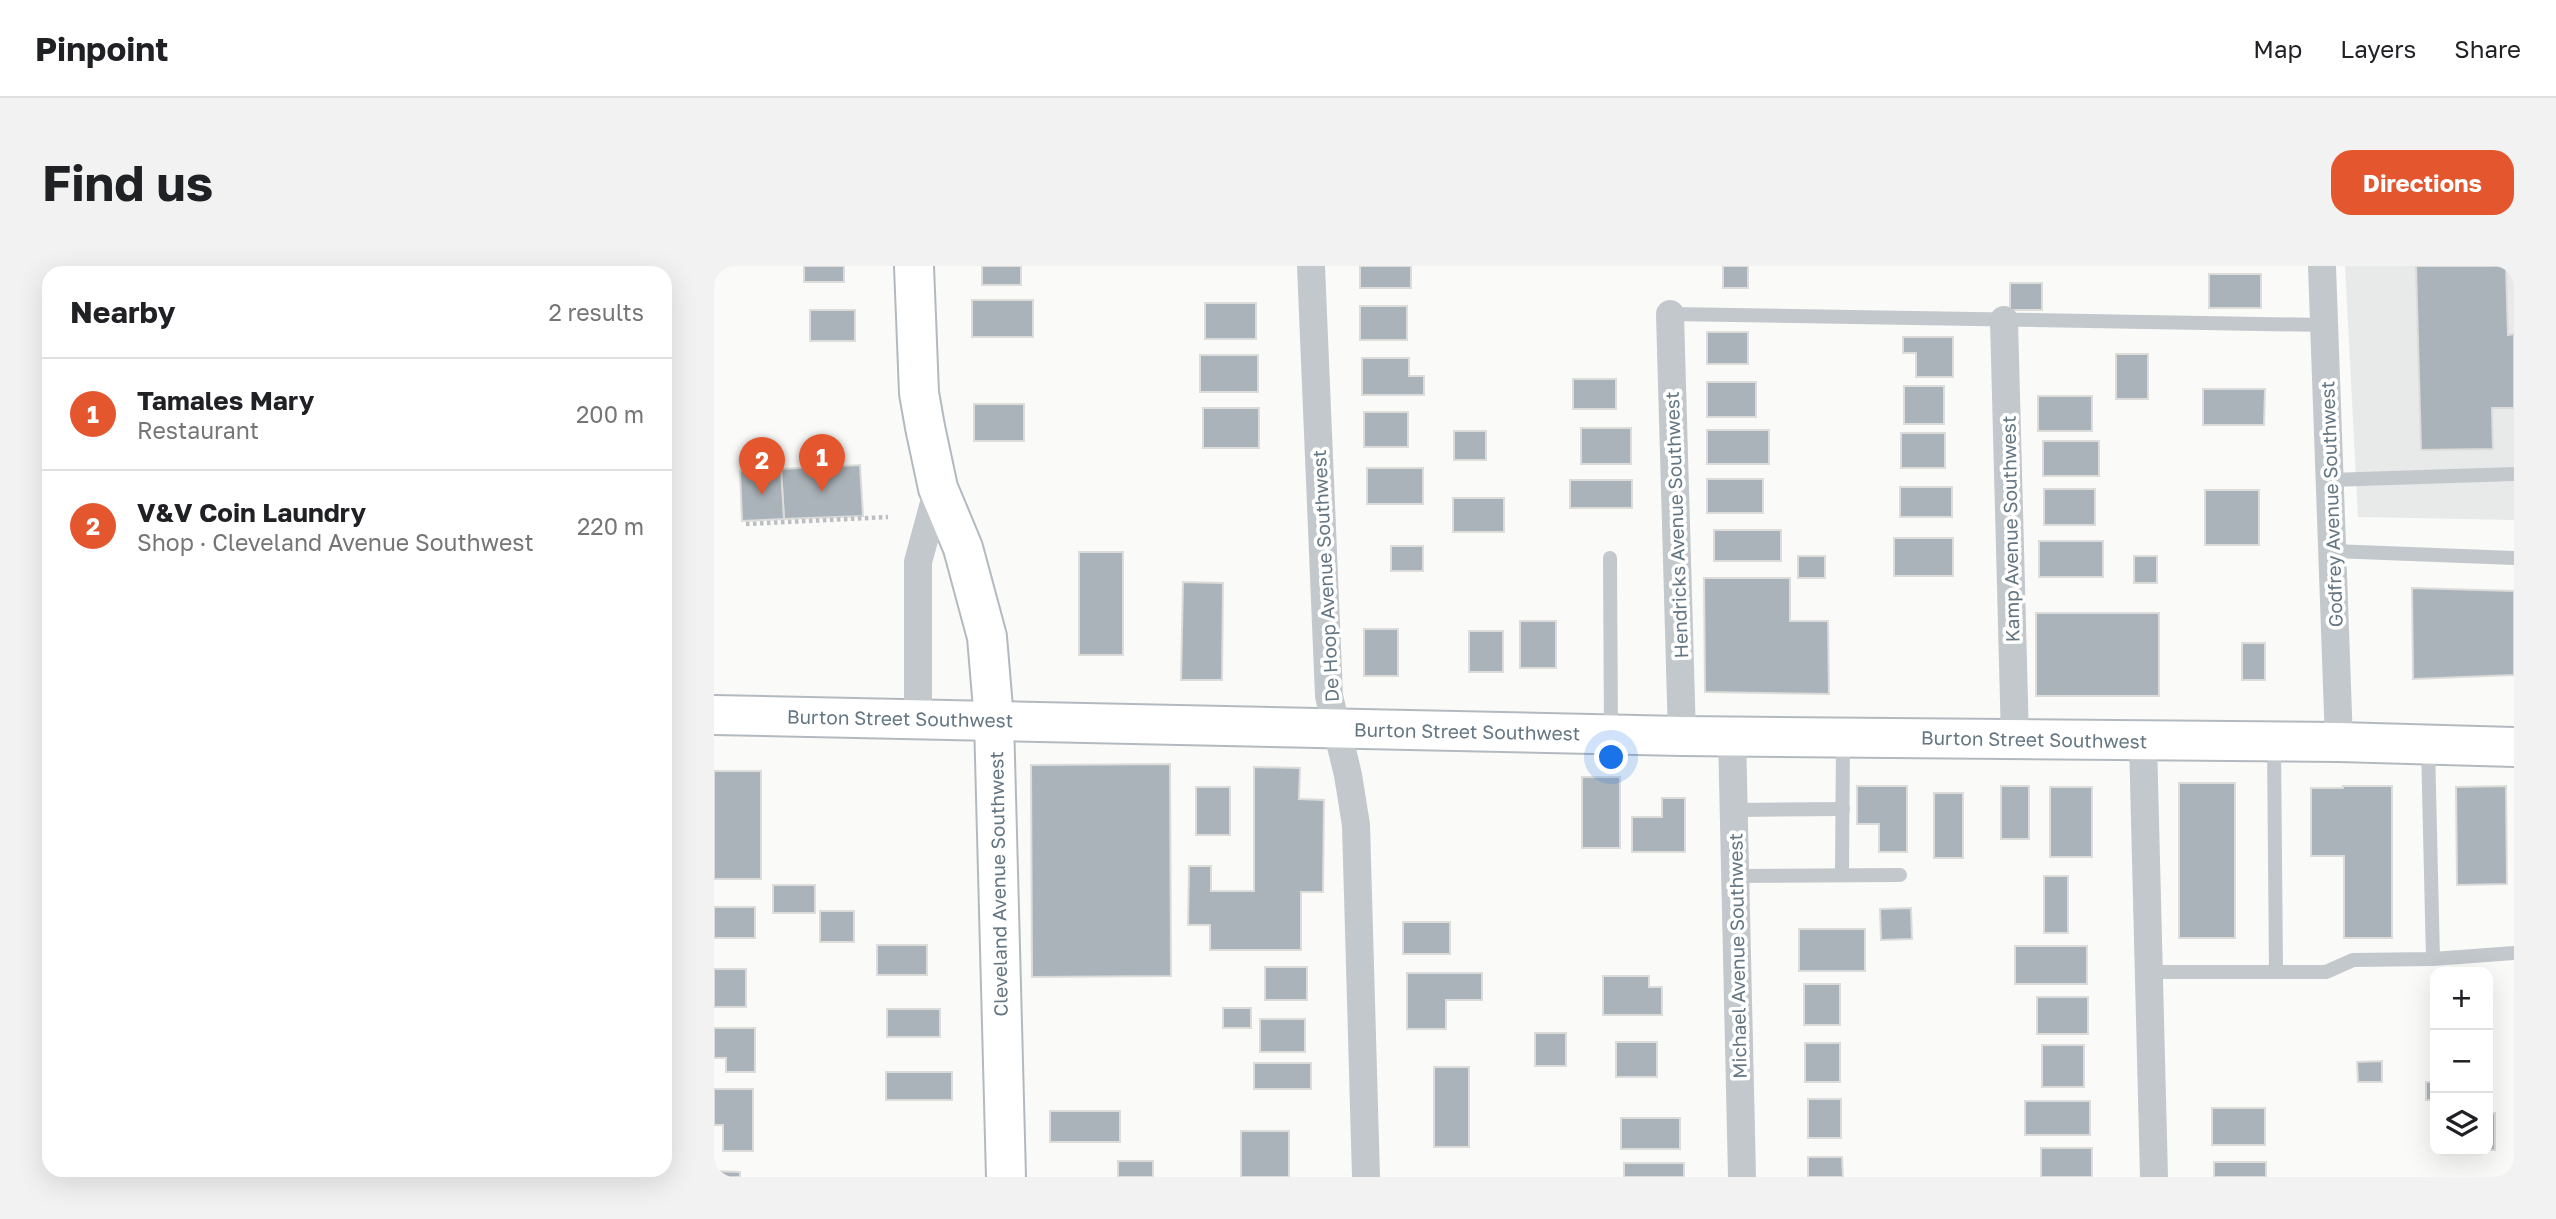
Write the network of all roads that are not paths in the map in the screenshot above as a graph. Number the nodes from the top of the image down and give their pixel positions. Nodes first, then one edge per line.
1 (914, 266) edge
2 (1311, 266) edge
3 (2322, 266) edge
4 (1670, 314) joint
5 (2004, 320) junction
6 (2325, 325) junction
7 (2514, 474) edge
8 (2330, 480) junction
9 (938, 488) junction
10 (2333, 551) junction
11 (1610, 558) dead end
12 (2514, 558) edge
13 (714, 715) edge
14 (918, 718) junction
15 (994, 720) junction
16 (1337, 728) junction
17 (1611, 734) junction
18 (1732, 735) junction
19 (1682, 736) junction
20 (1843, 737) junction
21 (2015, 739) junction
22 (2143, 741) junction
23 (2274, 742) junction
24 (2339, 742) junction
25 (2428, 744) junction
26 (2514, 747) edge
27 (1843, 809) junction
28 (1734, 810) junction
29 (1843, 875) junction
30 (1900, 875) dead end
31 (1735, 876) junction
32 (2514, 953) edge
33 (2433, 959) junction
34 (2149, 972) junction
35 (2276, 972) junction
36 (1006, 1177) edge
37 (1366, 1177) edge
38 (1742, 1177) edge
39 (2154, 1177) edge

1 - 9 main road, Cleveland Avenue Southwest
2 - 16 street, De Hoop Avenue Southwest
3 - 6 street, Godfrey Avenue Southwest
4 - 5 lane
4 - 19 street, Hendricks Avenue Southwest
5 - 6 lane
5 - 21 street, Kamp Avenue Southwest
6 - 8 street, Godfrey Avenue Southwest
7 - 8 lane
8 - 10 street, Godfrey Avenue Southwest
9 - 14 street
9 - 15 main road, Cleveland Avenue Southwest
10 - 12 lane
10 - 24 street, Godfrey Avenue Southwest
11 - 17 lane
13 - 14 main road, Burton Street Southwest
14 - 15 main road, Burton Street Southwest
15 - 16 main road, Burton Street Southwest
15 - 36 main road, Cleveland Avenue Southwest
16 - 17 main road, Burton Street Southwest
16 - 37 street, De Hoop Avenue Southwest
17 - 19 main road, Burton Street Southwest
18 - 19 main road, Burton Street Southwest
18 - 20 main road, Burton Street Southwest
18 - 28 street, Michael Avenue Southwest
20 - 21 main road, Burton Street Southwest
20 - 27 lane
21 - 22 main road, Burton Street Southwest
22 - 23 main road, Burton Street Southwest
22 - 34 street
23 - 24 main road, Burton Street Southwest
23 - 35 lane
24 - 25 main road, Burton Street Southwest
25 - 26 main road, Burton Street Southwest
25 - 33 lane
27 - 28 lane
27 - 29 lane
28 - 31 street, Michael Avenue Southwest
29 - 30 lane
29 - 31 lane
31 - 38 street, Michael Avenue Southwest
32 - 33 lane
33 - 35 lane
34 - 35 lane
34 - 39 street

